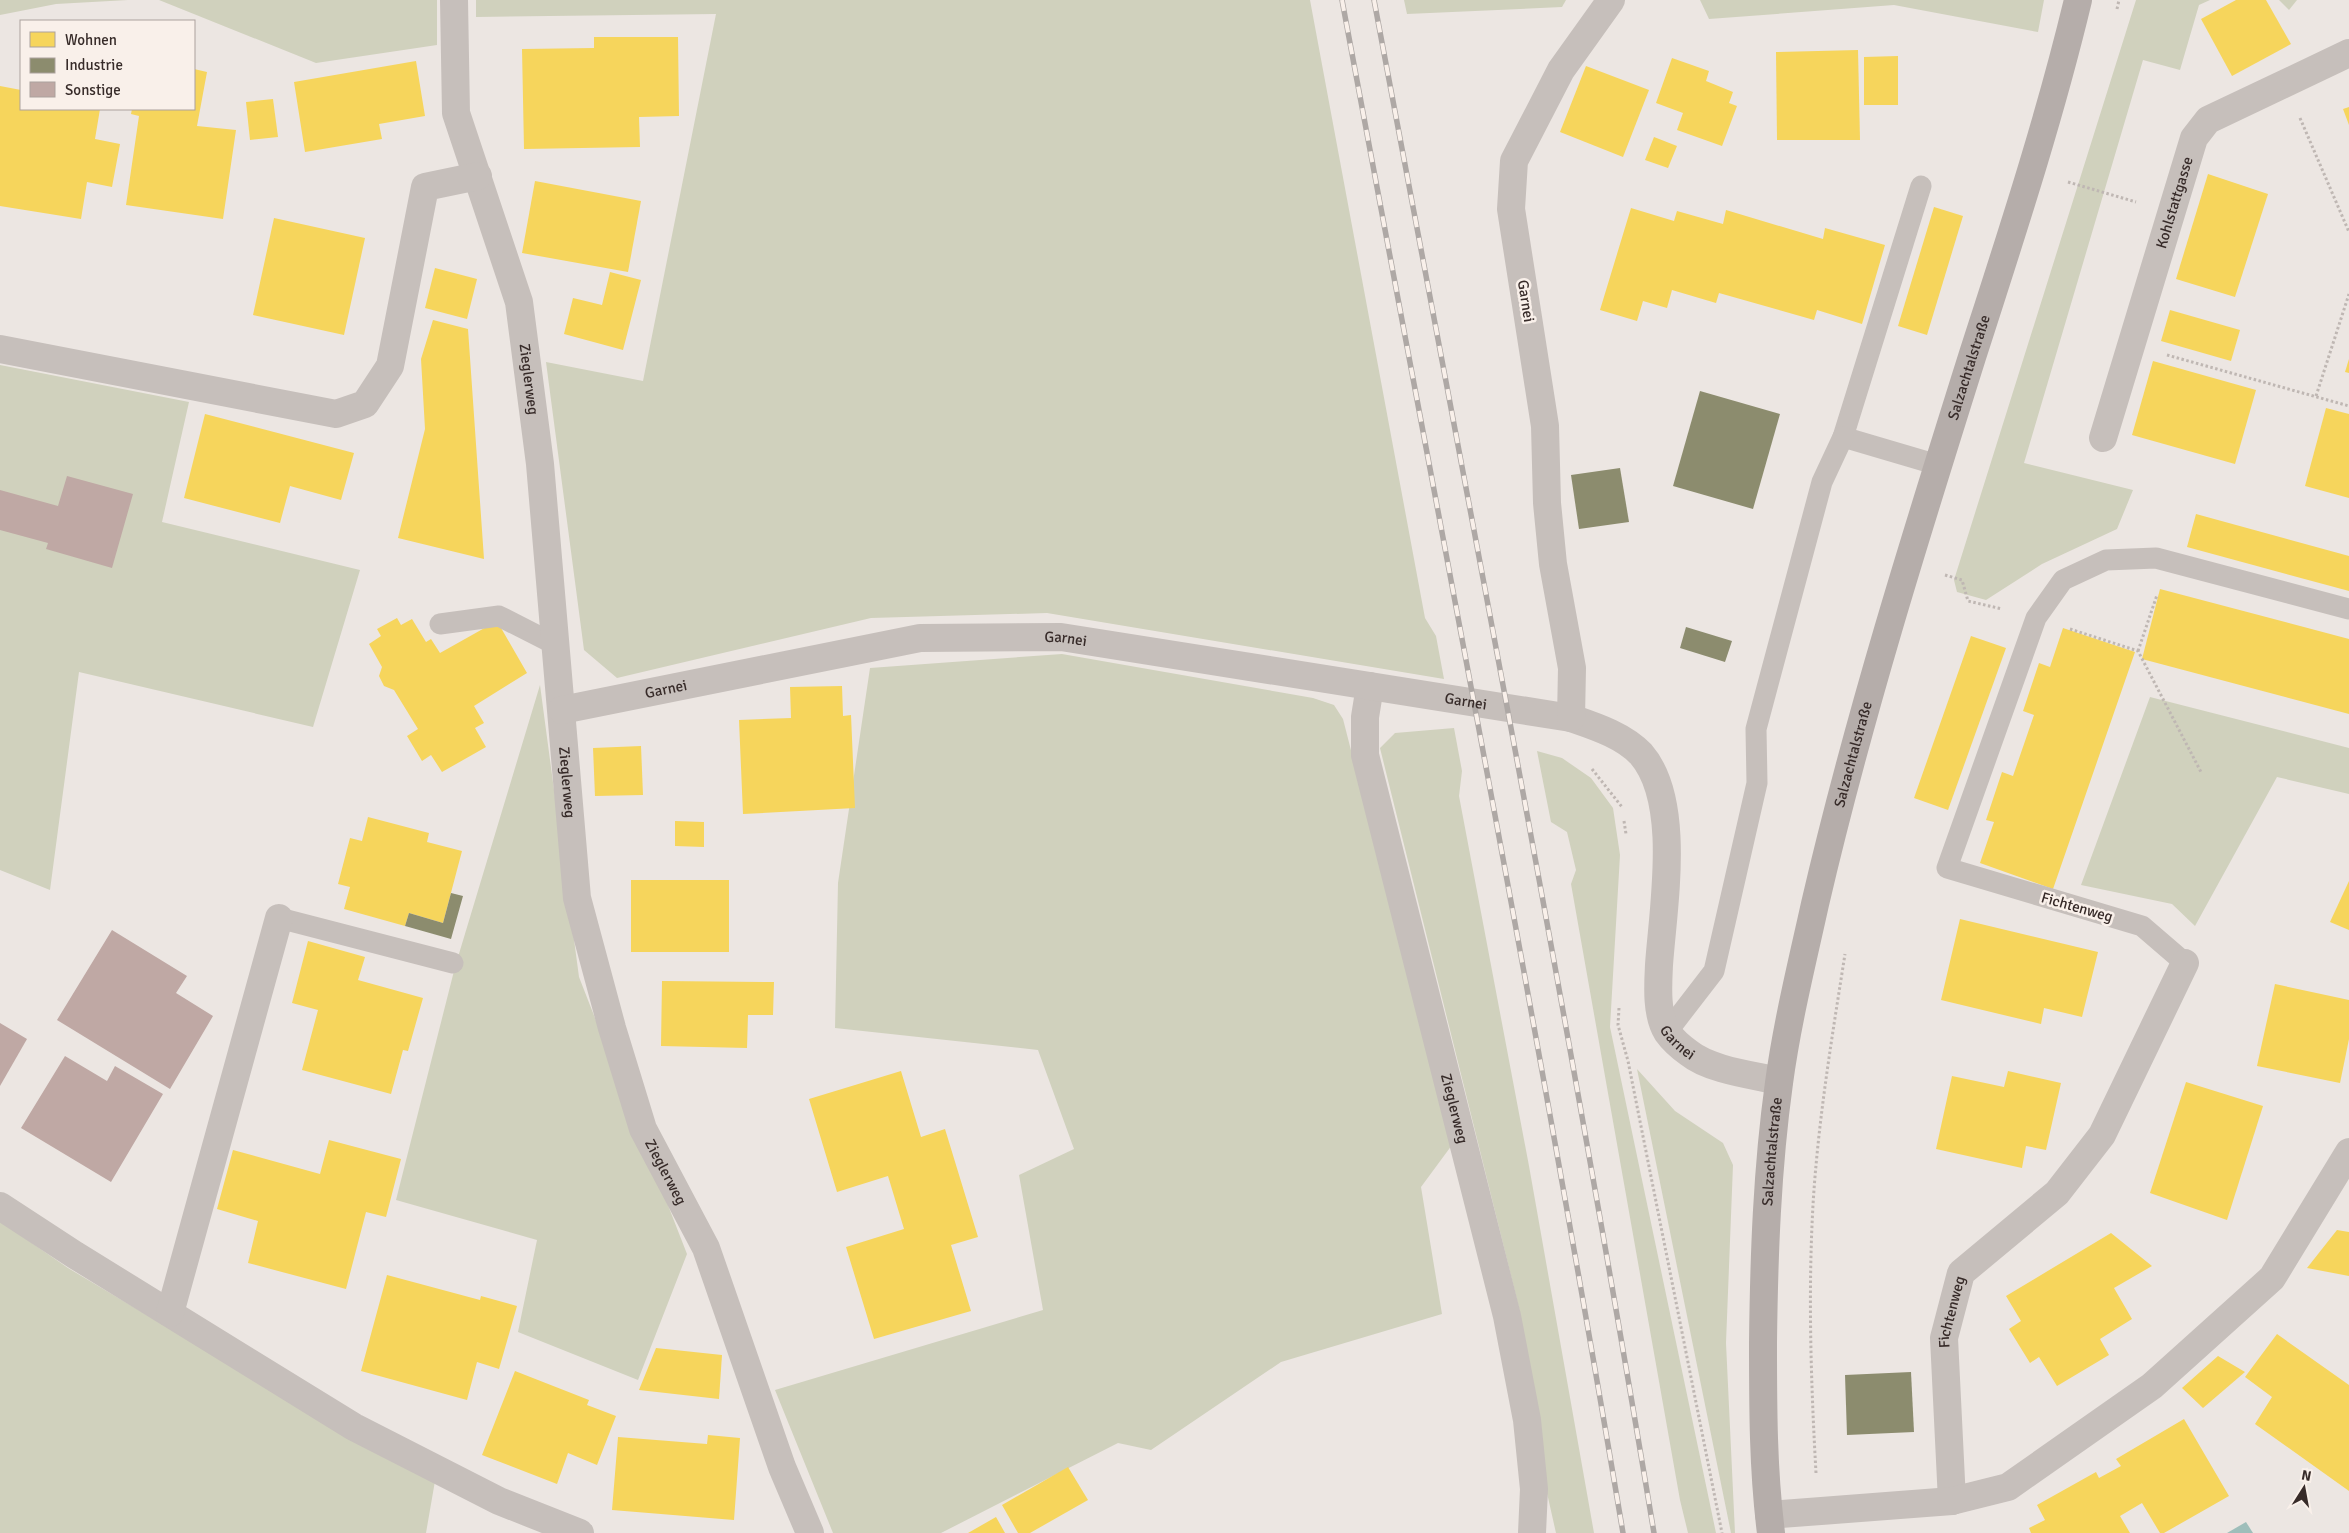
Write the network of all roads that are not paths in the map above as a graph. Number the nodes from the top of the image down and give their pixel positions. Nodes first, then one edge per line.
1 (454, 0) edge
2 (1611, 0) edge
3 (2078, 0) edge
4 (2349, 52) edge
5 (478, 176) junction
6 (1921, 186) dead end
7 (0, 349) edge
8 (1843, 437) junction
9 (2103, 438) dead end
10 (1938, 465) junction
11 (2349, 609) edge
12 (440, 624) dead end
13 (556, 644) junction
14 (1370, 686) junction
15 (562, 710) junction
16 (1570, 718) junction
17 (279, 918) joint
18 (453, 963) dead end
19 (2185, 964) joint
20 (1667, 1032) junction
21 (1779, 1081) junction
22 (2349, 1152) edge
23 (0, 1206) edge
24 (170, 1313) junction
25 (1952, 1501) junction
26 (1770, 1524) edge
27 (580, 1533) edge
28 (810, 1533) edge
29 (1532, 1533) edge

1 - 5 street, Zieglerweg
2 - 16 street, Garnei
3 - 10 main road, Salzachtalstraße
4 - 9 street, Kohlstattgasse
5 - 7 street
5 - 13 street, Zieglerweg
6 - 8 lane
8 - 10 lane
8 - 20 lane
10 - 21 main road, Salzachtalstraße
11 - 19 lane, Fichtenweg
12 - 13 lane
13 - 15 street, Zieglerweg
14 - 15 street, Garnei
14 - 16 street, Garnei
14 - 29 street, Zieglerweg
15 - 28 street, Zieglerweg
16 - 20 street, Garnei
17 - 18 lane
17 - 24 street
19 - 25 street, Fichtenweg
20 - 21 street, Garnei
21 - 26 main road, Salzachtalstraße
22 - 25 street
23 - 24 street
24 - 27 street
25 - 26 street

